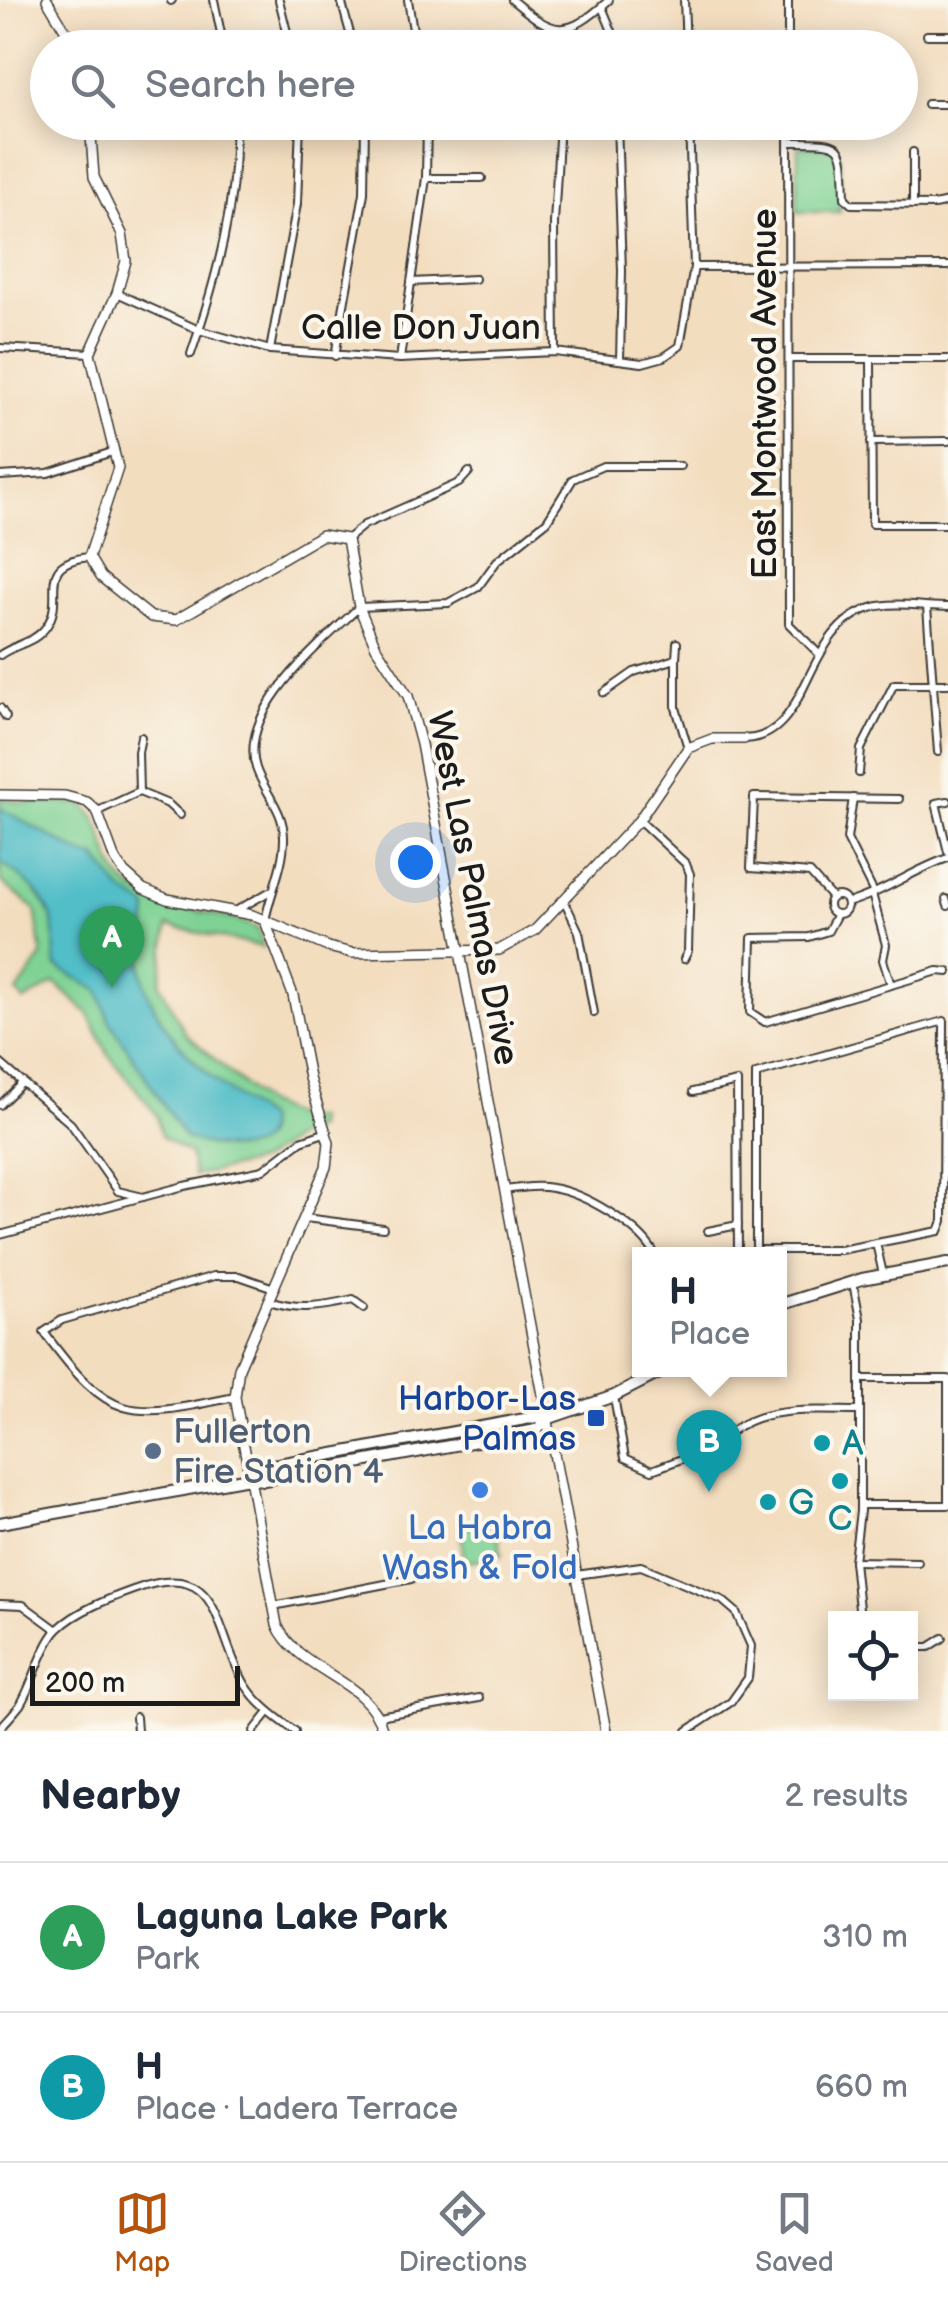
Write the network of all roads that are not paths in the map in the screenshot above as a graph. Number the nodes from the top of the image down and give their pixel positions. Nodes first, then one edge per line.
1 (47, 0) edge
2 (214, 0) edge
3 (280, 0) edge
4 (341, 0) edge
5 (408, 0) edge
6 (512, 0) edge
7 (609, 0) edge
8 (684, 0) edge
9 (788, 0) edge
10 (524, 4) edge
11 (602, 7) junction
12 (556, 28) joint
13 (65, 30) edge
14 (220, 30) edge
15 (287, 30) edge
16 (349, 30) edge
17 (413, 30) edge
18 (612, 30) edge
19 (685, 30) edge
20 (788, 30) edge
21 (927, 36) dead end
22 (948, 36) edge
23 (926, 104) dead end
24 (948, 104) edge
25 (91, 140) edge
26 (235, 140) edge
27 (300, 140) edge
28 (365, 140) edge
29 (427, 140) edge
30 (559, 140) edge
31 (618, 140) edge
32 (690, 140) edge
33 (788, 142) joint
34 (913, 152) dead end
35 (426, 178) junction
36 (482, 178) dead end
37 (948, 202) edge
38 (914, 205) junction
39 (788, 266) junction
40 (948, 266) edge
41 (694, 267) junction
42 (474, 279) dead end
43 (411, 282) junction
44 (116, 293) junction
45 (199, 330) junction
46 (0, 348) edge
47 (270, 350) junction
48 (555, 352) junction
49 (90, 353) junction
50 (191, 354) dead end
51 (335, 356) junction
52 (400, 358) junction
53 (789, 359) junction
54 (870, 359) junction
55 (948, 359) edge
56 (620, 360) junction
57 (871, 442) junction
58 (948, 442) edge
59 (115, 451) junction
60 (680, 466) dead end
61 (470, 472) dead end
62 (0, 476) edge
63 (948, 524) edge
64 (346, 539) junction
65 (90, 557) junction
66 (360, 607) junction
67 (927, 607) junction
68 (948, 607) edge
69 (678, 643) dead end
70 (819, 654) junction
71 (0, 655) edge
72 (676, 660) junction
73 (935, 684) junction
74 (948, 684) edge
75 (604, 693) dead end
76 (0, 708) edge
77 (6, 718) dead end
78 (141, 737) dead end
79 (744, 739) joint
80 (688, 748) junction
81 (938, 752) dead end
82 (859, 773) dead end
83 (139, 792) junction
84 (0, 794) edge
85 (853, 798) junction
86 (899, 799) dead end
87 (948, 801) edge
88 (97, 811) junction
89 (180, 815) dead end
90 (639, 820) junction
91 (948, 855) edge
92 (270, 891) junction
93 (873, 894) junction
94 (832, 898) junction
95 (564, 900) junction
96 (847, 903) junction
97 (236, 911) junction
98 (836, 914) junction
99 (265, 921) junction
100 (461, 953) junction
101 (684, 959) dead end
102 (948, 972) edge
103 (891, 985) junction
104 (594, 1014) dead end
105 (0, 1063) edge
106 (22, 1082) junction
107 (693, 1092) dead end
108 (0, 1105) edge
109 (327, 1132) junction
110 (504, 1190) junction
111 (144, 1198) junction
112 (305, 1218) junction
113 (738, 1225) junction
114 (383, 1228) dead end
115 (708, 1232) dead end
116 (0, 1235) edge
117 (876, 1242) junction
118 (650, 1247) edge
119 (738, 1247) edge
120 (756, 1247) edge
121 (787, 1250) edge
122 (948, 1264) edge
123 (883, 1274) junction
124 (852, 1282) junction
125 (274, 1288) junction
126 (269, 1301) junction
127 (787, 1302) edge
128 (364, 1308) dead end
129 (651, 1377) edge
130 (860, 1379) junction
131 (235, 1396) junction
132 (614, 1396) junction
133 (860, 1411) junction
134 (546, 1419) junction
135 (695, 1454) dead end
136 (710, 1456) dead end
137 (249, 1478) junction
138 (860, 1505) junction
139 (0, 1524) edge
140 (854, 1560) junction
141 (918, 1562) dead end
142 (576, 1575) junction
143 (411, 1579) dead end
144 (0, 1604) edge
145 (273, 1606) junction
146 (859, 1611) edge
147 (57, 1630) junction
148 (943, 1638) dead end
149 (918, 1646) edge
150 (480, 1698) dead end
151 (269, 1712) junction
152 (379, 1716) junction
153 (136, 1717) dead end
154 (0, 1728) edge
155 (137, 1731) edge
156 (254, 1731) edge
157 (295, 1731) edge
158 (384, 1731) edge
159 (606, 1731) edge
160 (687, 1731) edge

1 - 13 street
2 - 14 street
3 - 15 street
4 - 16 street
5 - 17 street
6 - 10 street
7 - 11 street
8 - 19 street
9 - 20 street
10 - 12 street
11 - 12 street
11 - 18 street
21 - 22 street
23 - 24 street
25 - 44 street
26 - 45 street
27 - 47 street
28 - 51 street
29 - 35 street
30 - 48 street
31 - 56 street
32 - 41 street
33 - 38 street
33 - 39 street, East Montwood Avenue
34 - 38 street
35 - 36 street
35 - 43 street
37 - 38 street
39 - 40 street
39 - 41 street
39 - 53 street, East Montwood Avenue
41 - 56 street, Calle Don Juan
42 - 43 street
43 - 52 street
44 - 45 street, Calle Don Juan
44 - 49 street
45 - 47 street, Calle Don Juan
45 - 50 street
46 - 49 street
47 - 51 street, Calle Don Juan
48 - 52 street, Calle Don Juan
48 - 56 street, Calle Don Juan
49 - 59 street
51 - 52 street, Calle Don Juan
53 - 54 street
53 - 70 street, East Montwood Avenue
54 - 55 street
54 - 57 street
57 - 58 street
57 - 63 street
59 - 62 street
59 - 65 street
60 - 66 street
61 - 64 street
64 - 65 street
64 - 66 street, West Las Palmas Drive
65 - 71 street
66 - 92 street
66 - 100 street, West Las Palmas Drive
67 - 68 street
67 - 70 street
67 - 73 street
69 - 72 street
70 - 79 street
72 - 75 street
72 - 80 street
73 - 74 street
73 - 81 street
73 - 82 street
76 - 77 street
78 - 83 street
79 - 80 street
80 - 90 street
83 - 88 street
83 - 89 street
84 - 88 street
85 - 86 street
85 - 93 street
85 - 94 street
87 - 91 street
88 - 97 street
90 - 95 street
90 - 101 street
91 - 93 street
92 - 97 street
92 - 99 street
93 - 96 street
93 - 103 street
94 - 96 street
94 - 98 street
95 - 100 street
95 - 104 street
96 - 98 street
97 - 99 street
98 - 103 street
99 - 100 street
99 - 109 street
100 - 110 street, West Las Palmas Drive
102 - 103 street
105 - 106 street
106 - 108 street
106 - 111 street
107 - 113 street
109 - 111 street
109 - 112 street
110 - 118 street
110 - 134 street, West Las Palmas Drive
111 - 116 street
112 - 114 street
112 - 125 street
113 - 115 street
113 - 119 street
117 - 120 street
117 - 121 street
117 - 123 street
122 - 123 main road
123 - 124 main road
124 - 127 main road
124 - 130 street
125 - 126 street
125 - 131 street
126 - 128 street
126 - 131 street
129 - 132 main road
130 - 133 street
130 - 138 street
131 - 137 street
132 - 134 main road
132 - 135 street
133 - 136 street
133 - 138 street
134 - 137 main road
134 - 142 street, West Las Palmas Drive
137 - 139 main road
137 - 145 street
138 - 140 street
140 - 141 street
140 - 146 street
142 - 159 street, West Las Palmas Drive
142 - 160 street
143 - 145 street
144 - 147 street
145 - 152 street
147 - 151 street
147 - 154 street
148 - 149 street
150 - 152 street
151 - 156 street
151 - 157 street
152 - 158 street
153 - 155 street

